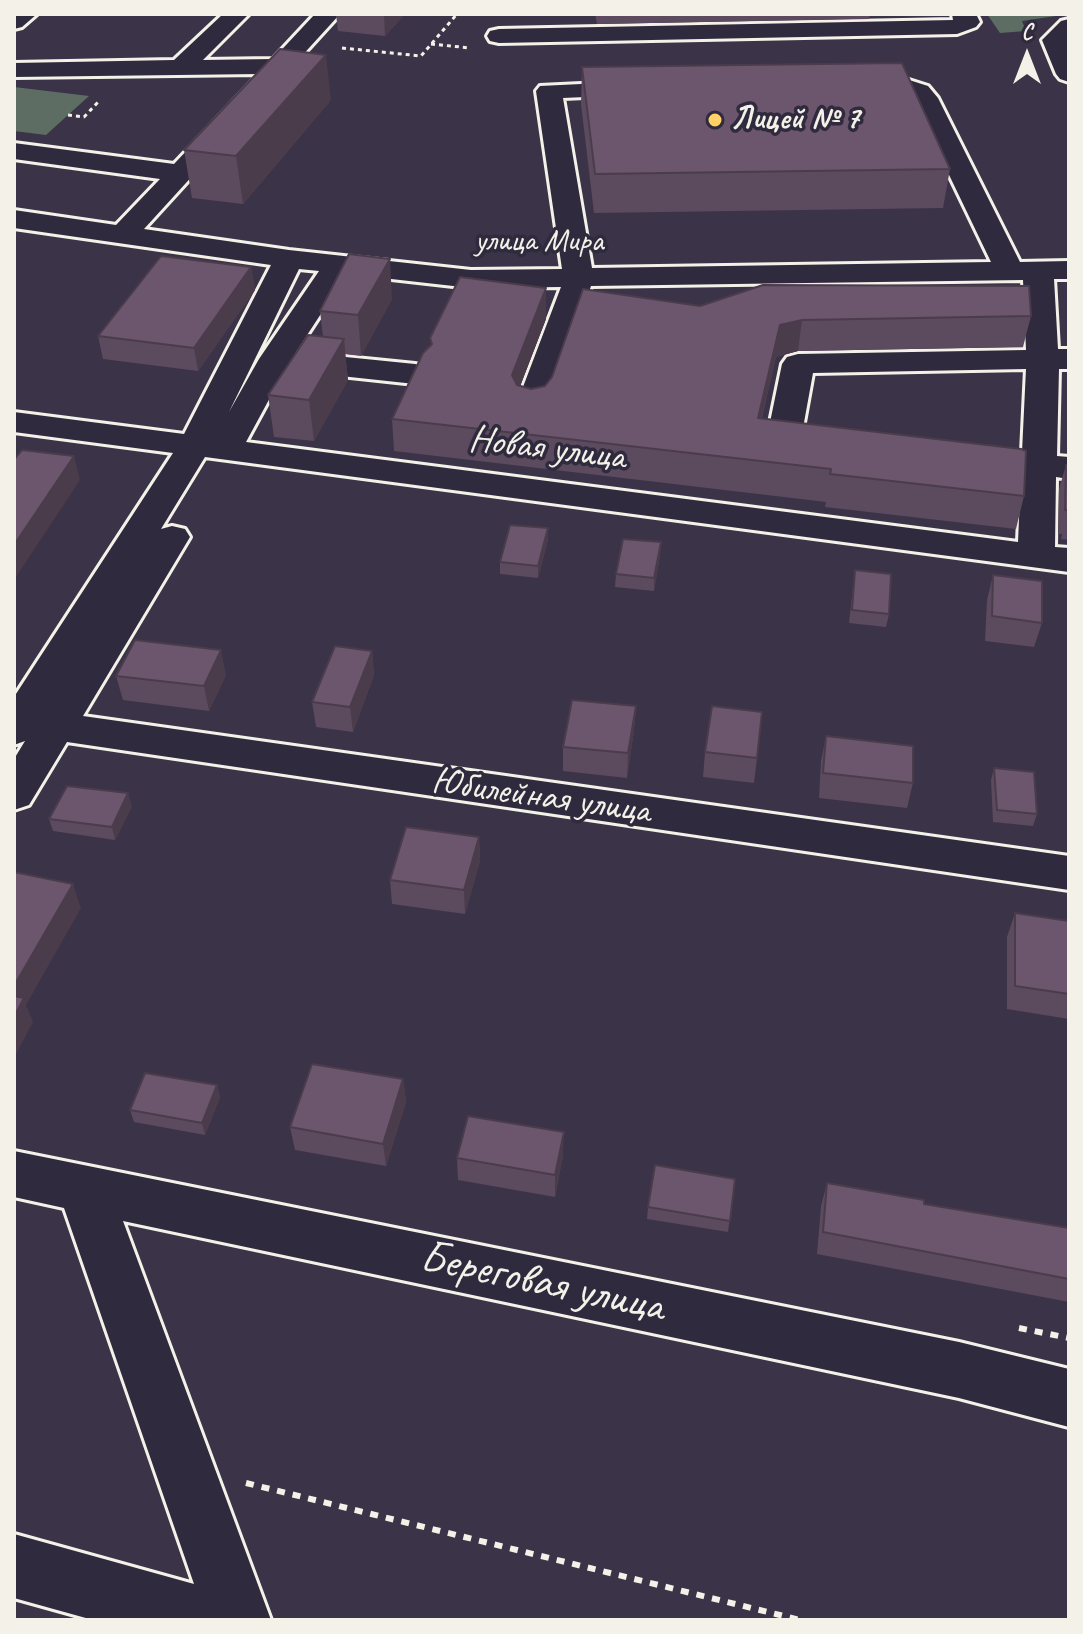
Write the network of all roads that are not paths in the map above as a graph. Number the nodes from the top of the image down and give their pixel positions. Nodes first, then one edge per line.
1 (25, 14) edge
2 (237, 14) edge
3 (328, 14) edge
4 (515, 14) edge
5 (929, 14) edge
6 (964, 14) edge
7 (14, 22) edge
8 (1069, 26) edge
9 (894, 28) junction
10 (559, 34) junction
11 (499, 36) dead end
12 (278, 66) junction
13 (181, 67) junction
14 (14, 70) edge
15 (1069, 74) edge
16 (824, 86) edge
17 (669, 89) edge
18 (14, 151) edge
19 (180, 173) junction
20 (14, 219) edge
21 (123, 235) junction
22 (289, 259) junction
23 (338, 265) junction
24 (1039, 270) edge
25 (579, 278) junction
26 (275, 359) junction
27 (1056, 360) edge
28 (415, 374) edge
29 (532, 408) edge
30 (14, 422) edge
31 (859, 445) edge
32 (210, 447) junction
33 (934, 453) edge
34 (1054, 467) edge
35 (1052, 557) edge
36 (26, 725) edge
37 (14, 794) edge
38 (1069, 873) edge
39 (14, 1174) edge
40 (84, 1188) junction
41 (1069, 1398) edge
42 (14, 1566) edge
43 (207, 1620) edge
44 (239, 1620) edge

1 - 7 street
2 - 13 street
3 - 12 street
4 - 10 street
5 - 9 street
6 - 9 street
8 - 15 street
9 - 10 street
10 - 11 street
12 - 13 street
12 - 19 street
13 - 14 street
16 - 24 street
17 - 25 street
18 - 19 street
19 - 21 street
20 - 21 street, улица Мира
21 - 22 street, улица Мира
22 - 23 street, улица Мира
22 - 32 street
23 - 25 street, улица Мира
23 - 26 street
24 - 25 street, улица Мира
24 - 27 street
25 - 29 street
26 - 28 street
26 - 32 street
27 - 31 street
27 - 34 street
30 - 32 street, Новая улица
32 - 35 street, Новая улица
32 - 36 street
33 - 34 street
34 - 35 street
36 - 37 street
36 - 38 street, Юбилейная улица
39 - 40 street, Береговая улица
40 - 41 street, Береговая улица
40 - 44 street
42 - 43 street

